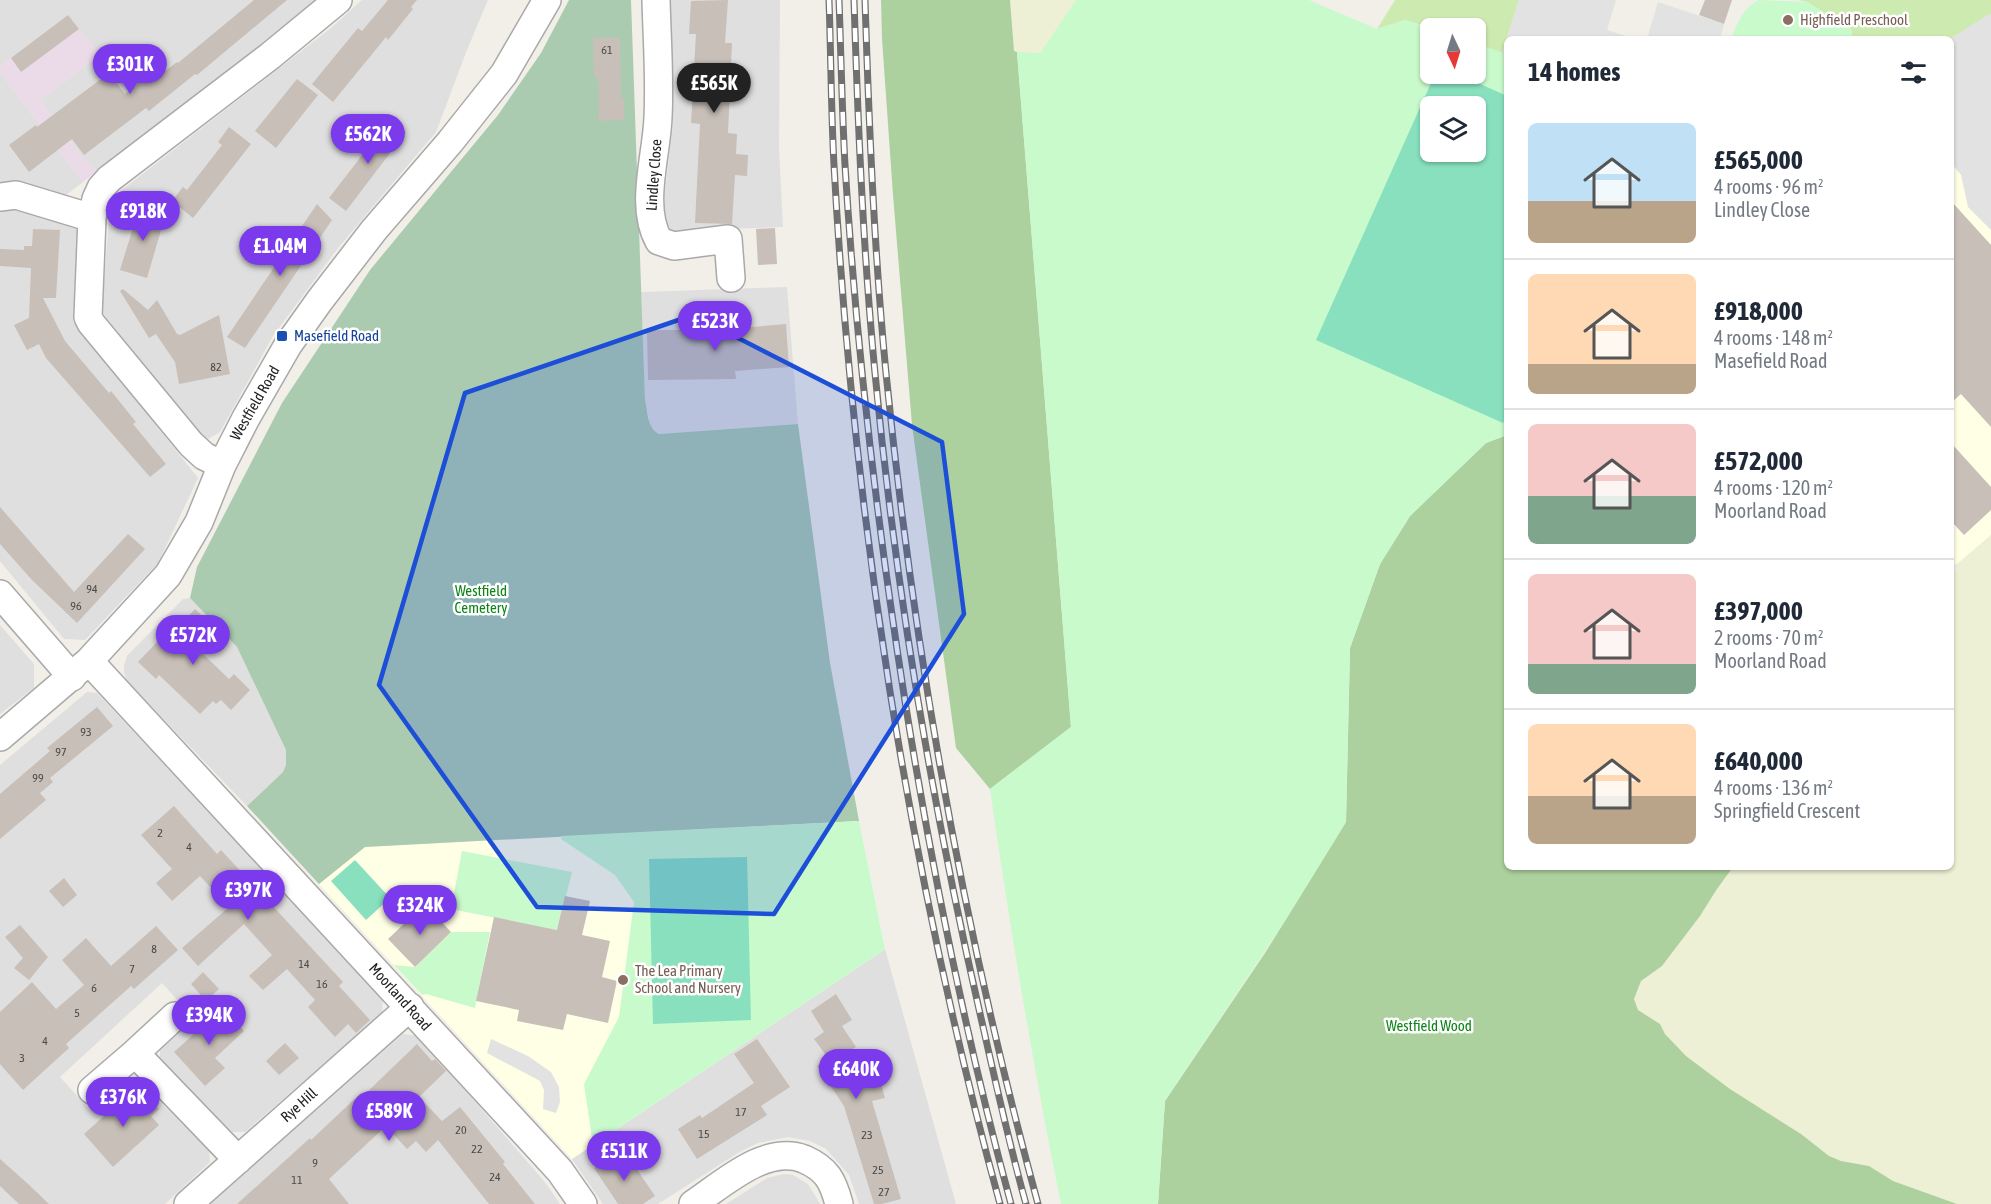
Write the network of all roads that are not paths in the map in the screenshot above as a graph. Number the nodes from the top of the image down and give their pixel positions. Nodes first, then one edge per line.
1 (338, 0) edge
2 (547, 0) edge
3 (656, 0) edge
4 (0, 198) edge
5 (92, 218) junction
6 (731, 279) dead end
7 (222, 465) junction
8 (0, 594) edge
9 (81, 669) junction
10 (0, 737) edge
11 (410, 1007) junction
12 (174, 1016) dead end
13 (135, 1053) junction
14 (92, 1090) dead end
15 (238, 1160) junction
16 (189, 1204) edge
17 (583, 1204) edge
18 (693, 1204) edge
19 (839, 1204) edge

1 - 5 street
2 - 7 street, Westfield Road
3 - 6 street, Lindley Close
4 - 5 street
5 - 7 street
7 - 9 street, Westfield Road
8 - 9 street, Moorland Road
9 - 10 street, Westfield Road
9 - 11 street, Moorland Road
11 - 15 street, Rye Hill
11 - 17 street, Moorland Road
12 - 13 street
13 - 14 street
13 - 15 street
15 - 16 street, Rye Hill
18 - 19 street

